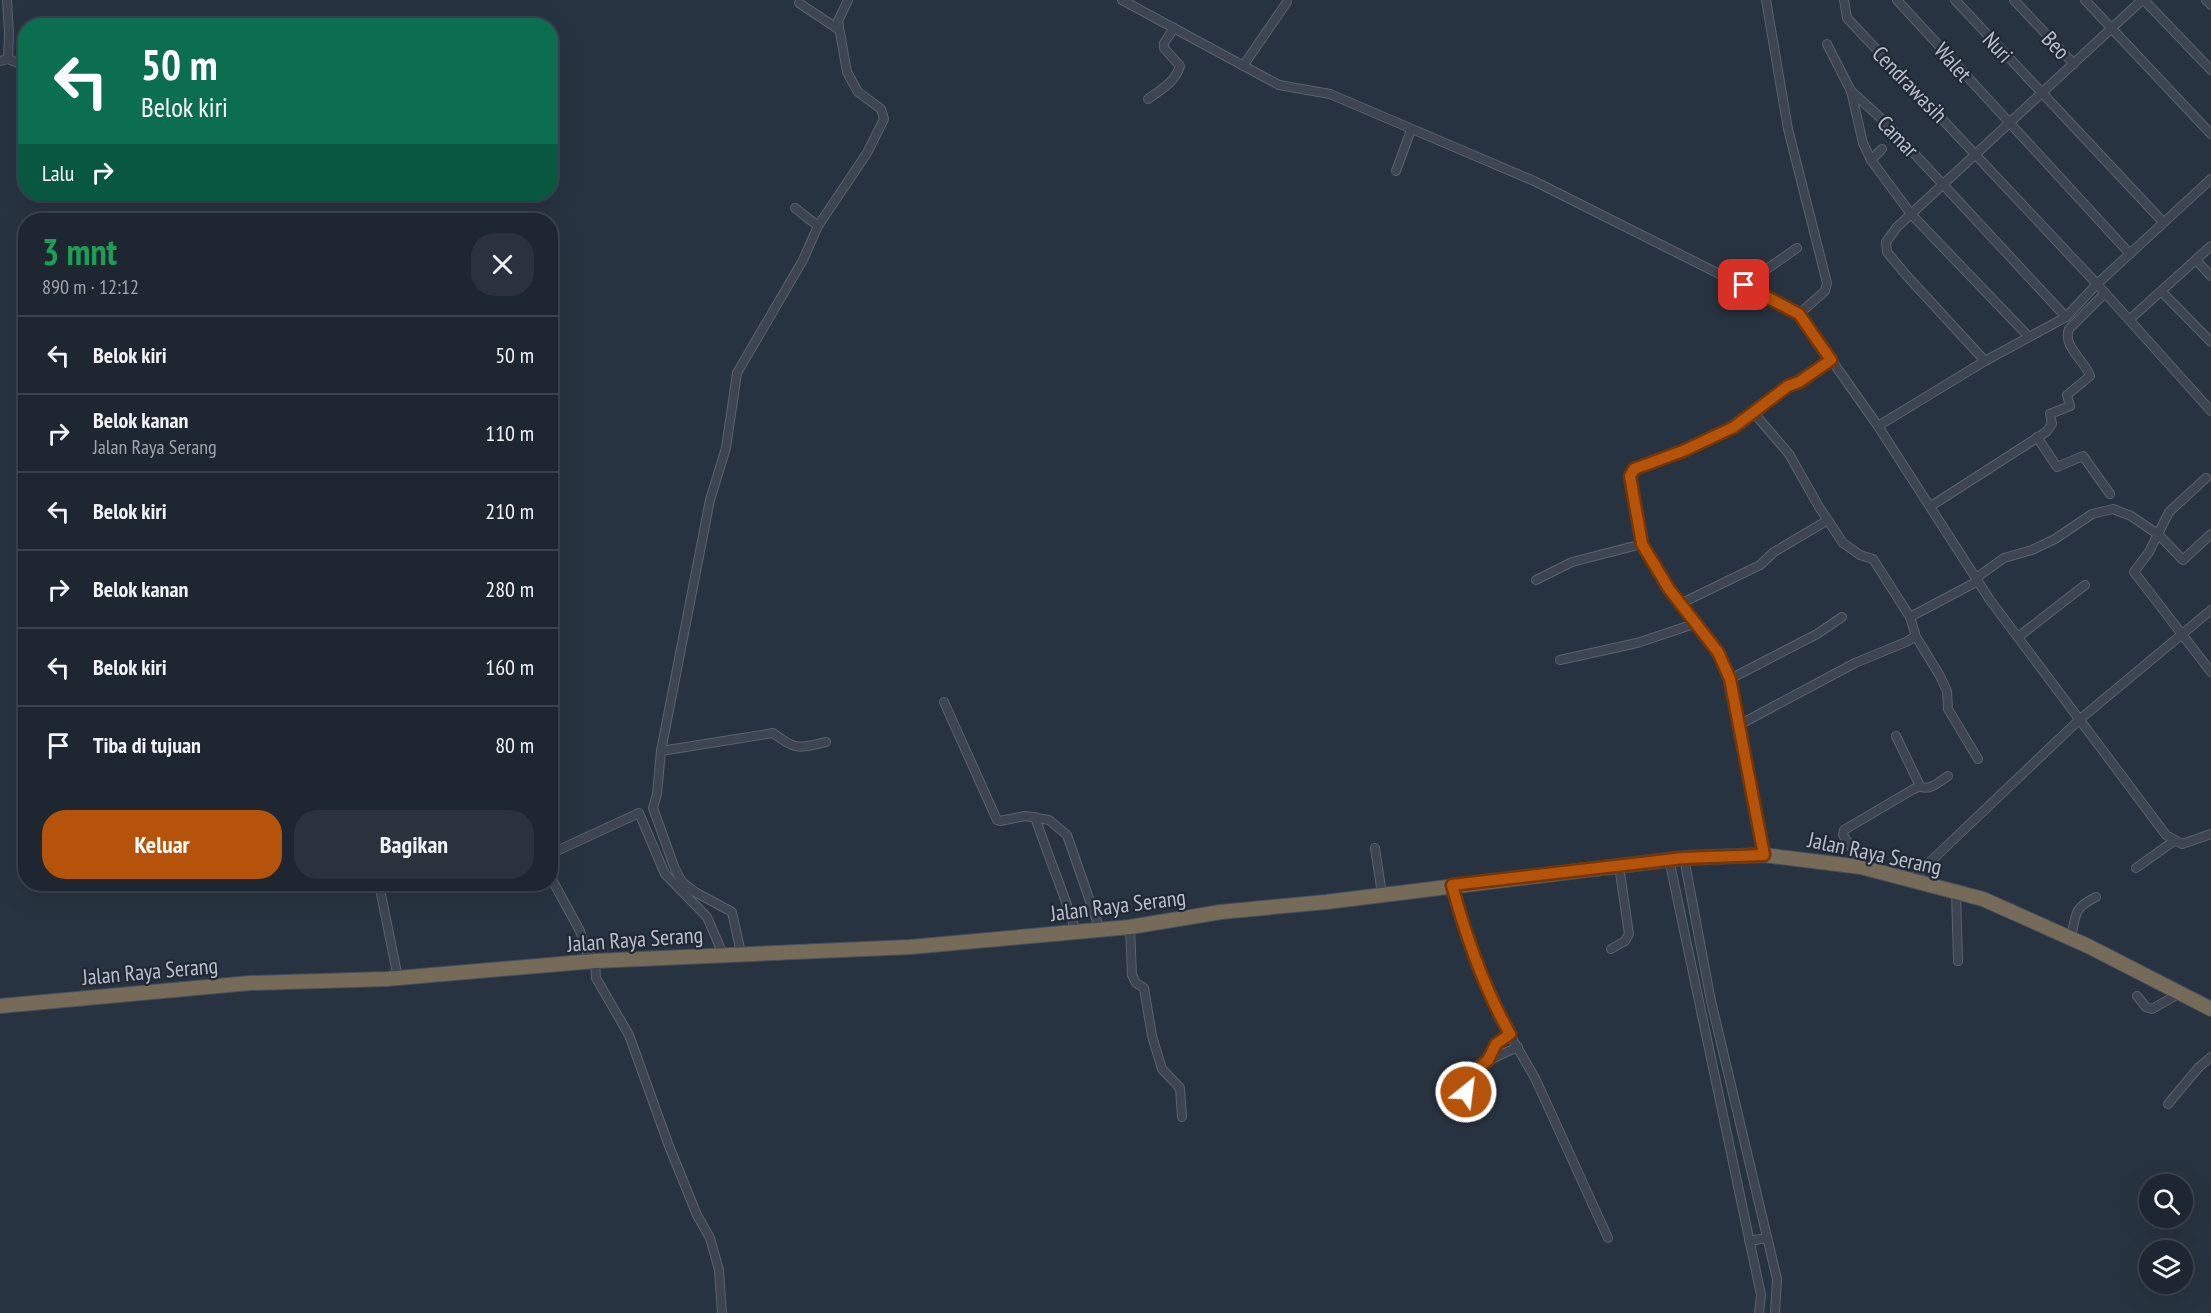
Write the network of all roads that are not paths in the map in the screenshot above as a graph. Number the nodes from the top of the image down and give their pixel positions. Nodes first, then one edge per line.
1 (7, 0) edge
2 (848, 0) edge
3 (1122, 0) edge
4 (1766, 0) edge
5 (1844, 0) edge
6 (1897, 0) edge
7 (1955, 0) edge
8 (2014, 0) edge
9 (2085, 0) edge
10 (2143, 0) edge
11 (2206, 0) edge
12 (1287, 2) dead end
13 (799, 3) dead end
14 (2211, 5) edge
15 (1174, 28) junction
16 (838, 29) junction
17 (2112, 29) junction
18 (1827, 44) dead end
19 (4, 60) edge
20 (2074, 64) junction
21 (1243, 66) junction
22 (2211, 70) edge
23 (1851, 91) junction
24 (2042, 94) junction
25 (1148, 99) dead end
26 (2009, 124) junction
27 (1411, 130) junction
28 (2211, 134) edge
29 (1882, 149) dead end
30 (1977, 154) junction
31 (1871, 160) junction
32 (1396, 171) dead end
33 (2211, 179) edge
34 (1944, 184) junction
35 (795, 208) dead end
36 (1911, 214) junction
37 (2163, 222) junction
38 (818, 226) junction
39 (2211, 246) edge
40 (1797, 248) dead end
41 (2130, 254) junction
42 (2196, 260) junction
43 (2211, 276) edge
44 (2097, 284) junction
45 (1744, 285) junction
46 (2162, 292) junction
47 (2105, 293) junction
48 (1799, 314) junction
49 (2066, 317) junction
50 (2129, 320) junction
51 (2029, 337) junction
52 (2211, 342) edge
53 (1831, 360) junction
54 (1985, 361) junction
55 (2211, 411) edge
56 (1754, 413) junction
57 (1878, 426) junction
58 (2037, 437) junction
59 (2209, 478) edge
60 (2110, 494) dead end
61 (1931, 506) junction
62 (1828, 520) junction
63 (2158, 534) junction
64 (2211, 534) edge
65 (1642, 544) junction
66 (1977, 579) junction
67 (1536, 580) dead end
68 (2085, 585) dead end
69 (1680, 604) junction
70 (2211, 610) edge
71 (1842, 617) dead end
72 (1910, 617) junction
73 (1694, 624) junction
74 (1915, 635) junction
75 (2181, 636) junction
76 (2018, 637) junction
77 (1560, 660) dead end
78 (2211, 672) edge
79 (1730, 679) junction
80 (944, 702) dead end
81 (2079, 720) junction
82 (1737, 726) junction
83 (1896, 736) dead end
84 (826, 742) dead end
85 (661, 751) junction
86 (1978, 759) dead end
87 (1948, 776) dead end
88 (1920, 786) junction
89 (1035, 817) junction
90 (2211, 834) edge
91 (2174, 841) junction
92 (1375, 848) dead end
93 (558, 850) edge
94 (1764, 855) junction
95 (1684, 858) junction
96 (1669, 859) junction
97 (1619, 866) junction
98 (1861, 867) junction
99 (2136, 868) dead end
100 (1911, 879) junction
101 (1452, 885) junction
102 (381, 891) edge
103 (558, 891) edge
104 (1956, 892) junction
105 (1382, 894) junction
106 (2096, 897) dead end
107 (1130, 927) junction
108 (1100, 930) junction
109 (1076, 932) junction
110 (2071, 938) junction
111 (1611, 949) dead end
112 (741, 953) junction
113 (723, 954) junction
114 (595, 961) junction
115 (1958, 961) dead end
116 (398, 978) junction
117 (2180, 993) junction
118 (2136, 996) dead end
119 (0, 1006) edge
120 (2211, 1009) edge
121 (1510, 1034) junction
122 (1518, 1047) junction
123 (2211, 1057) edge
124 (1488, 1060) junction
125 (2168, 1104) dead end
126 (1457, 1113) dead end
127 (1182, 1117) dead end
128 (1608, 1238) dead end
129 (1767, 1238) junction
130 (1749, 1241) junction
131 (722, 1313) edge
132 (1759, 1313) edge
133 (1776, 1313) edge

1 - 19 street
2 - 16 street
3 - 15 street
4 - 48 street
5 - 30 street, Cendrawasih
6 - 26 street, Walet
7 - 24 street, Nuri
8 - 20 street, Beo
9 - 17 street
10 - 17 street
10 - 22 street
11 - 14 street
12 - 21 street
13 - 16 street
15 - 21 street
15 - 25 street
16 - 38 street
17 - 20 street
17 - 28 street
18 - 23 street
20 - 24 street
21 - 27 street
23 - 31 street
23 - 34 street, Camar
24 - 26 street
24 - 37 street, Nuri
26 - 30 street
26 - 41 street, Walet
27 - 32 street
27 - 45 street
29 - 31 street
30 - 34 street
30 - 44 street, Cendrawasih
31 - 36 street
33 - 37 street
34 - 36 street
34 - 49 street, Camar
35 - 38 street
36 - 51 street
36 - 54 street
37 - 41 street
38 - 85 street
39 - 42 street
40 - 45 street
41 - 44 street
42 - 43 street
42 - 46 street
44 - 47 street, Cendrawasih
44 - 49 street
45 - 48 street
46 - 50 street
46 - 52 street
47 - 50 street, Cendrawasih
47 - 58 street
48 - 53 street
49 - 51 street
50 - 55 street, Cendrawasih
51 - 54 street
53 - 56 street
53 - 57 street
54 - 57 street
56 - 62 street
56 - 65 street
57 - 61 street
58 - 60 street
58 - 61 street
59 - 63 street
61 - 66 street
62 - 69 street
62 - 72 street
63 - 64 street
63 - 66 street
63 - 75 street
65 - 67 street
65 - 69 street
66 - 72 street
66 - 76 street
68 - 76 street
69 - 73 street
70 - 75 street
71 - 79 street
72 - 74 street
73 - 77 street
73 - 79 street
74 - 82 street
74 - 86 street
75 - 78 street
75 - 81 street
76 - 81 street
79 - 82 street
80 - 89 street
81 - 91 street
81 - 100 street
82 - 94 street
83 - 88 street
84 - 85 street
85 - 112 street
87 - 88 street
88 - 98 street
89 - 108 street
89 - 109 street
90 - 91 street
91 - 99 street
92 - 105 street
93 - 113 street
94 - 95 highway, Jalan Raya Serang
94 - 98 highway, Jalan Raya Serang
95 - 96 highway, Jalan Raya Serang
95 - 129 street
96 - 97 highway, Jalan Raya Serang
96 - 130 street
97 - 101 highway, Jalan Raya Serang
97 - 111 street
98 - 100 highway, Jalan Raya Serang
100 - 104 highway, Jalan Raya Serang
101 - 105 highway, Jalan Raya Serang
101 - 121 street
102 - 116 street
103 - 114 street
104 - 110 highway, Jalan Raya Serang
104 - 115 street
105 - 107 highway, Jalan Raya Serang
106 - 110 street
107 - 108 highway, Jalan Raya Serang
107 - 127 street
108 - 109 highway, Jalan Raya Serang
109 - 112 highway, Jalan Raya Serang
110 - 117 highway, Jalan Raya Serang
112 - 113 highway, Jalan Raya Serang
113 - 114 highway, Jalan Raya Serang
114 - 116 highway, Jalan Raya Serang
114 - 131 street
116 - 119 highway, Jalan Raya Serang
117 - 118 street
117 - 120 highway, Jalan Raya Serang
121 - 122 street
121 - 124 street
122 - 124 street
122 - 128 street
123 - 125 street
124 - 126 street
129 - 130 street
129 - 133 street
130 - 132 street

